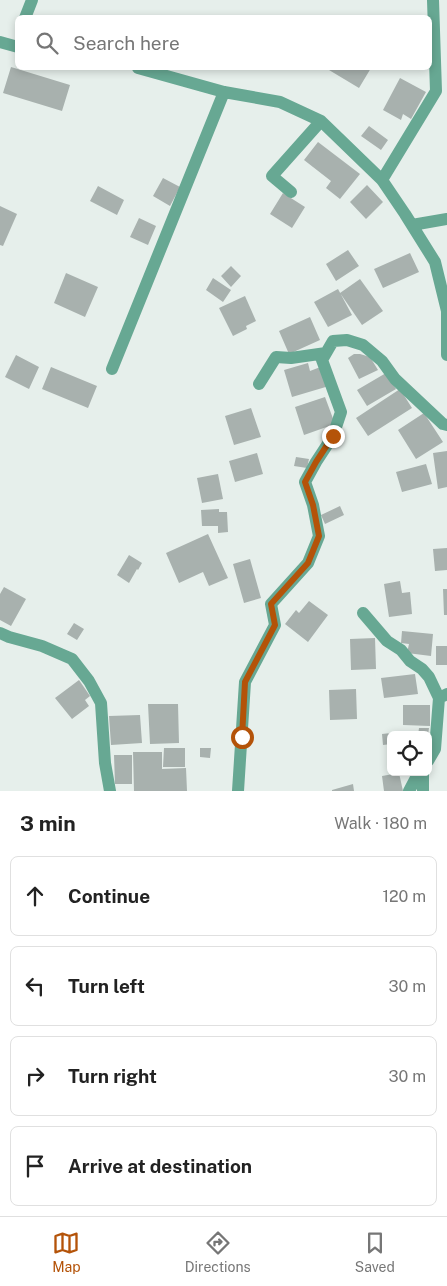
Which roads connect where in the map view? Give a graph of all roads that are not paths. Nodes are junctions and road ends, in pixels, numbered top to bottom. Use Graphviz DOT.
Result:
graph roads {
  1 [pos="32,0"];
  2 [pos="433,0"];
  3 [pos="26,15"];
  4 [pos="0,42"];
  5 [pos="15,44"];
  6 [pos="145,70"];
  7 [pos="224,92"];
  8 [pos="321,121"];
  9 [pos="382,180"];
  10 [pos="290,192"];
  11 [pos="447,219"];
  12 [pos="412,225"];
  13 [pos="326,353"];
  14 [pos="447,354"];
  15 [pos="112,369"];
  16 [pos="259,384"];
  17 [pos="447,424"];
  18 [pos="363,613"];
  19 [pos="0,633"];
  20 [pos="443,696"];
  21 [pos="432,754"];
  22 [pos="417,776"];
  23 [pos="423,776"];
  24 [pos="110,791"];
  25 [pos="238,791"];
  26 [pos="409,791"];
  27 [pos="423,791"];
  1 -- 3 [label="street"];
  2 -- 9 [label="street"];
  4 -- 5 [label="street"];
  6 -- 7 [label="street"];
  7 -- 8 [label="street"];
  7 -- 15 [label="street"];
  8 -- 9 [label="street"];
  8 -- 10 [label="street"];
  9 -- 12 [label="street"];
  11 -- 12 [label="street"];
  12 -- 14 [label="street"];
  13 -- 16 [label="street"];
  13 -- 17 [label="street"];
  13 -- 25 [label="street"];
  18 -- 20 [label="street"];
  19 -- 24 [label="street"];
  20 -- 21 [label="street"];
  22 -- 26 [label="street"];
  23 -- 27 [label="street"];
}
